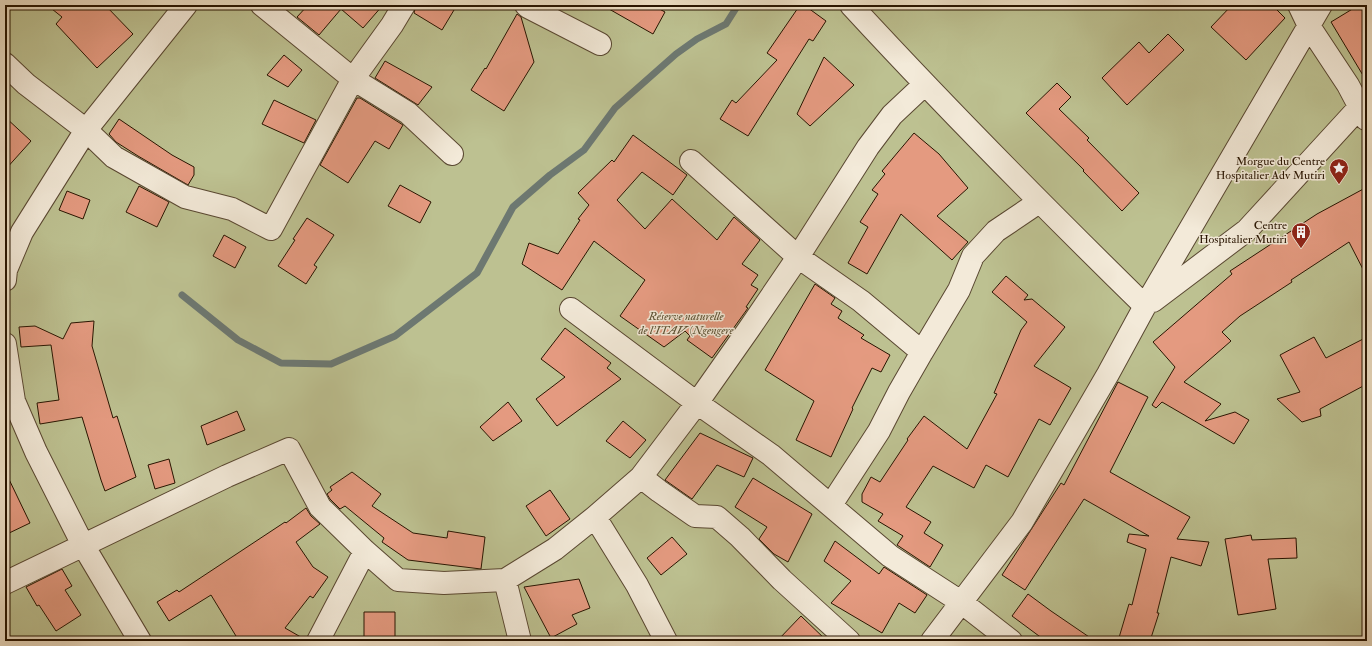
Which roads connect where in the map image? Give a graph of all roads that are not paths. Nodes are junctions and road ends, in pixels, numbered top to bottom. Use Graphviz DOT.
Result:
graph roads {
  1 [pos="186,5"];
  2 [pos="262,5"];
  3 [pos="404,5"];
  4 [pos="526,5"];
  5 [pos="851,5"];
  6 [pos="1299,5"];
  7 [pos="1321,5"];
  8 [pos="1309,26"];
  9 [pos="600,44"];
  10 [pos="5,64"];
  11 [pos="352,79"];
  12 [pos="925,84"];
  13 [pos="1365,109"];
  14 [pos="86,130"];
  15 [pos="452,154"];
  16 [pos="691,162"];
  17 [pos="1039,202"];
  18 [pos="798,257"];
  19 [pos="5,280"];
  20 [pos="1145,306"];
  21 [pos="571,309"];
  22 [pos="5,344"];
  23 [pos="922,352"];
  24 [pos="9,402"];
  25 [pos="697,402"];
  26 [pos="641,477"];
  27 [pos="831,505"];
  28 [pos="595,517"];
  29 [pos="83,545"];
  30 [pos="365,551"];
  31 [pos="505,580"];
  32 [pos="5,583"];
  33 [pos="961,602"];
  34 [pos="140,641"];
  35 [pos="318,641"];
  36 [pos="520,641"];
  37 [pos="666,641"];
  38 [pos="849,641"];
  39 [pos="932,641"];
  40 [pos="1011,641"];
  1 -- 14 [label="street"];
  2 -- 11 [label="street"];
  3 -- 11 [label="street"];
  4 -- 9 [label="street"];
  5 -- 12 [label="street"];
  6 -- 8 [label="street"];
  7 -- 8 [label="street"];
  8 -- 13 [label="street"];
  8 -- 20 [label="street"];
  10 -- 14 [label="street"];
  11 -- 14 [label="street"];
  11 -- 15 [label="street"];
  12 -- 17 [label="street"];
  12 -- 18 [label="street"];
  13 -- 20 [label="street"];
  14 -- 19 [label="street"];
  16 -- 18 [label="street"];
  17 -- 20 [label="street"];
  17 -- 23 [label="street"];
  18 -- 23 [label="street"];
  18 -- 25 [label="street"];
  20 -- 33 [label="street"];
  21 -- 25 [label="street"];
  22 -- 24 [label="street"];
  23 -- 27 [label="street"];
  24 -- 29 [label="street"];
  25 -- 26 [label="street"];
  25 -- 27 [label="street"];
  26 -- 28 [label="street"];
  26 -- 38 [label="street"];
  27 -- 33 [label="street"];
  28 -- 31 [label="street"];
  28 -- 37 [label="street"];
  29 -- 30 [label="street"];
  29 -- 32 [label="street"];
  29 -- 34 [label="street"];
  30 -- 31 [label="street"];
  30 -- 35 [label="street"];
  31 -- 36 [label="street"];
  33 -- 39 [label="street"];
  33 -- 40 [label="street"];
}
